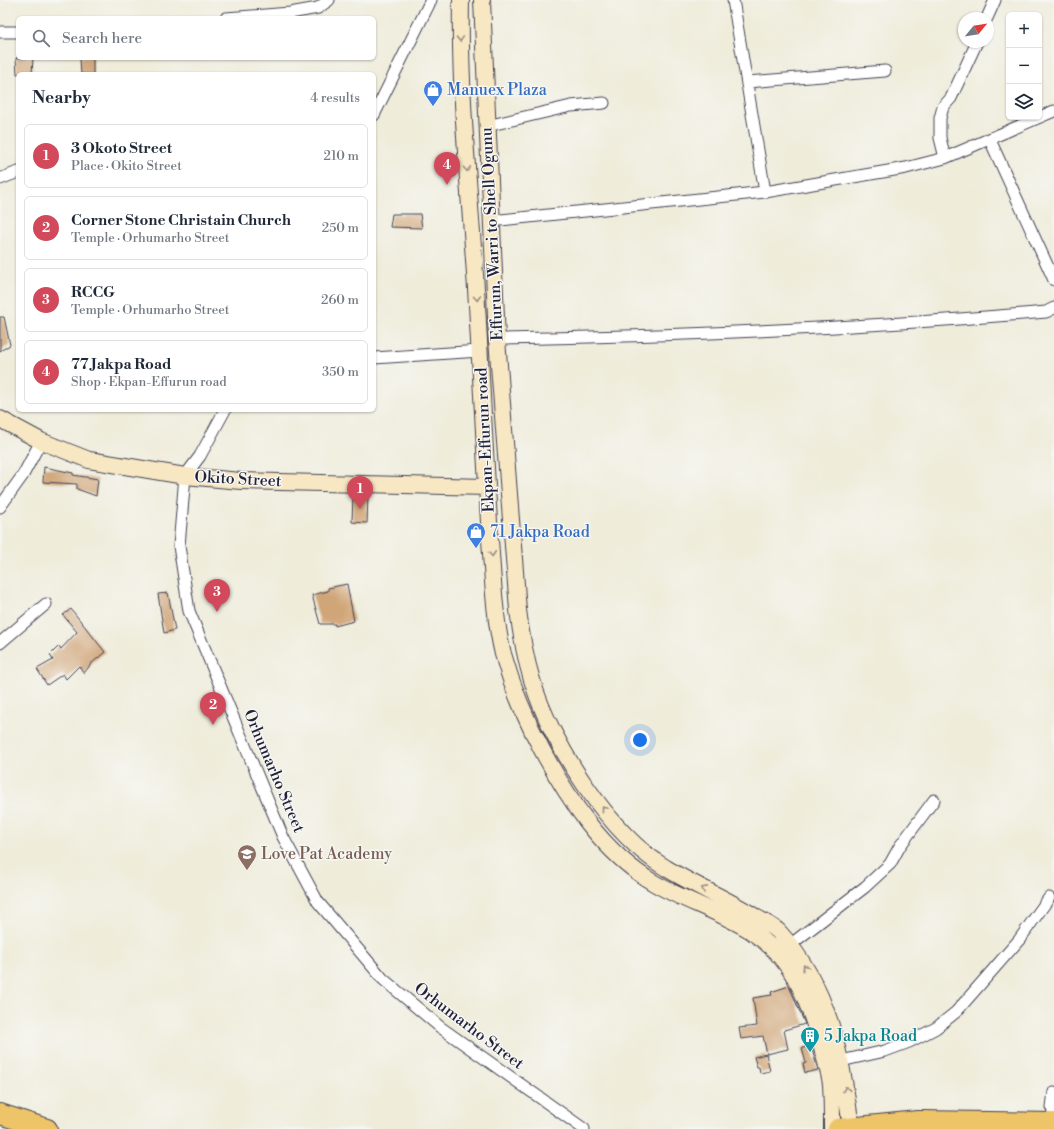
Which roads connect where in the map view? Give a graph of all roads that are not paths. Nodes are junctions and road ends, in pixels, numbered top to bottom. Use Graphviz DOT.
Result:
graph roads {
  1 [pos="329,0"];
  2 [pos="431,0"];
  3 [pos="461,0"];
  4 [pos="482,0"];
  5 [pos="733,0"];
  6 [pos="991,2"];
  7 [pos="988,12"];
  8 [pos="245,16"];
  9 [pos="0,32"];
  10 [pos="16,32"];
  11 [pos="974,48"];
  12 [pos="885,71"];
  13 [pos="747,82"];
  14 [pos="604,103"];
  15 [pos="376,111"];
  16 [pos="1054,111"];
  17 [pos="487,126"];
  18 [pos="990,140"];
  19 [pos="945,158"];
  20 [pos="16,173"];
  21 [pos="0,179"];
  22 [pos="765,192"];
  23 [pos="491,222"];
  24 [pos="1054,280"];
  25 [pos="1054,308"];
  26 [pos="497,338"];
  27 [pos="480,351"];
  28 [pos="376,358"];
  29 [pos="224,412"];
  30 [pos="0,419"];
  31 [pos="41,442"];
  32 [pos="185,476"];
  33 [pos="487,487"];
  34 [pos="0,507"];
  35 [pos="46,604"];
  36 [pos="496,610"];
  37 [pos="518,610"];
  38 [pos="0,642"];
  39 [pos="934,800"];
  40 [pos="1049,898"];
  41 [pos="790,945"];
  42 [pos="841,1061"];
  43 [pos="1054,1092"];
  44 [pos="0,1114"];
  45 [pos="1054,1118"];
  46 [pos="1054,1123"];
  47 [pos="840,1128"];
  48 [pos="47,1129"];
  49 [pos="584,1129"];
  1 -- 8 [label="street"];
  2 -- 15 [label="street"];
  3 -- 27 [label="main road, Ekpan-Effurun road, one-way"];
  4 -- 17 [label="main road, Effurun, Warri to Shell Ogunu"];
  5 -- 13 [label="street"];
  6 -- 7 [label="street"];
  9 -- 10 [label="street"];
  11 -- 19 [label="street"];
  12 -- 13 [label="street"];
  13 -- 22 [label="street"];
  14 -- 17 [label="street"];
  16 -- 18 [label="street"];
  17 -- 23 [label="main road, Effurun, Warri to Shell Ogunu"];
  18 -- 19 [label="street"];
  18 -- 24 [label="street"];
  19 -- 22 [label="street"];
  20 -- 21 [label="street"];
  22 -- 23 [label="street"];
  23 -- 26 [label="main road, Effurun, Warri to Shell Ogunu"];
  25 -- 26 [label="street"];
  26 -- 37 [label="main road, Effurun, Warri to Shell Ogunu"];
  27 -- 28 [label="street"];
  27 -- 33 [label="main road, Ekpan-Effurun road"];
  29 -- 32 [label="street"];
  30 -- 31 [label="main road, Okito Street"];
  31 -- 32 [label="main road, Okito Street"];
  31 -- 34 [label="street"];
  32 -- 33 [label="main road, Okito Street"];
  32 -- 49 [label="street, Orhumarho Street"];
  33 -- 36 [label="main road, Ekpan-Effurun road, one-way"];
  35 -- 38 [label="street"];
  36 -- 37 [label="main road"];
  36 -- 47 [label="main road, Ekpan-Effurun road"];
  41 -- 37 [label="main road, Effurun, Warri to Shell Ogunu, one-way"];
  39 -- 41 [label="street"];
  40 -- 42 [label="street"];
  42 -- 41 [label="main road, Effurun, Warri to Shell Ogunu, one-way"];
  47 -- 42 [label="main road, Effurun, Warri to Shell Ogunu, one-way"];
  43 -- 45 [label="street"];
  44 -- 48 [label="highway"];
  46 -- 47 [label="highway"];
}
